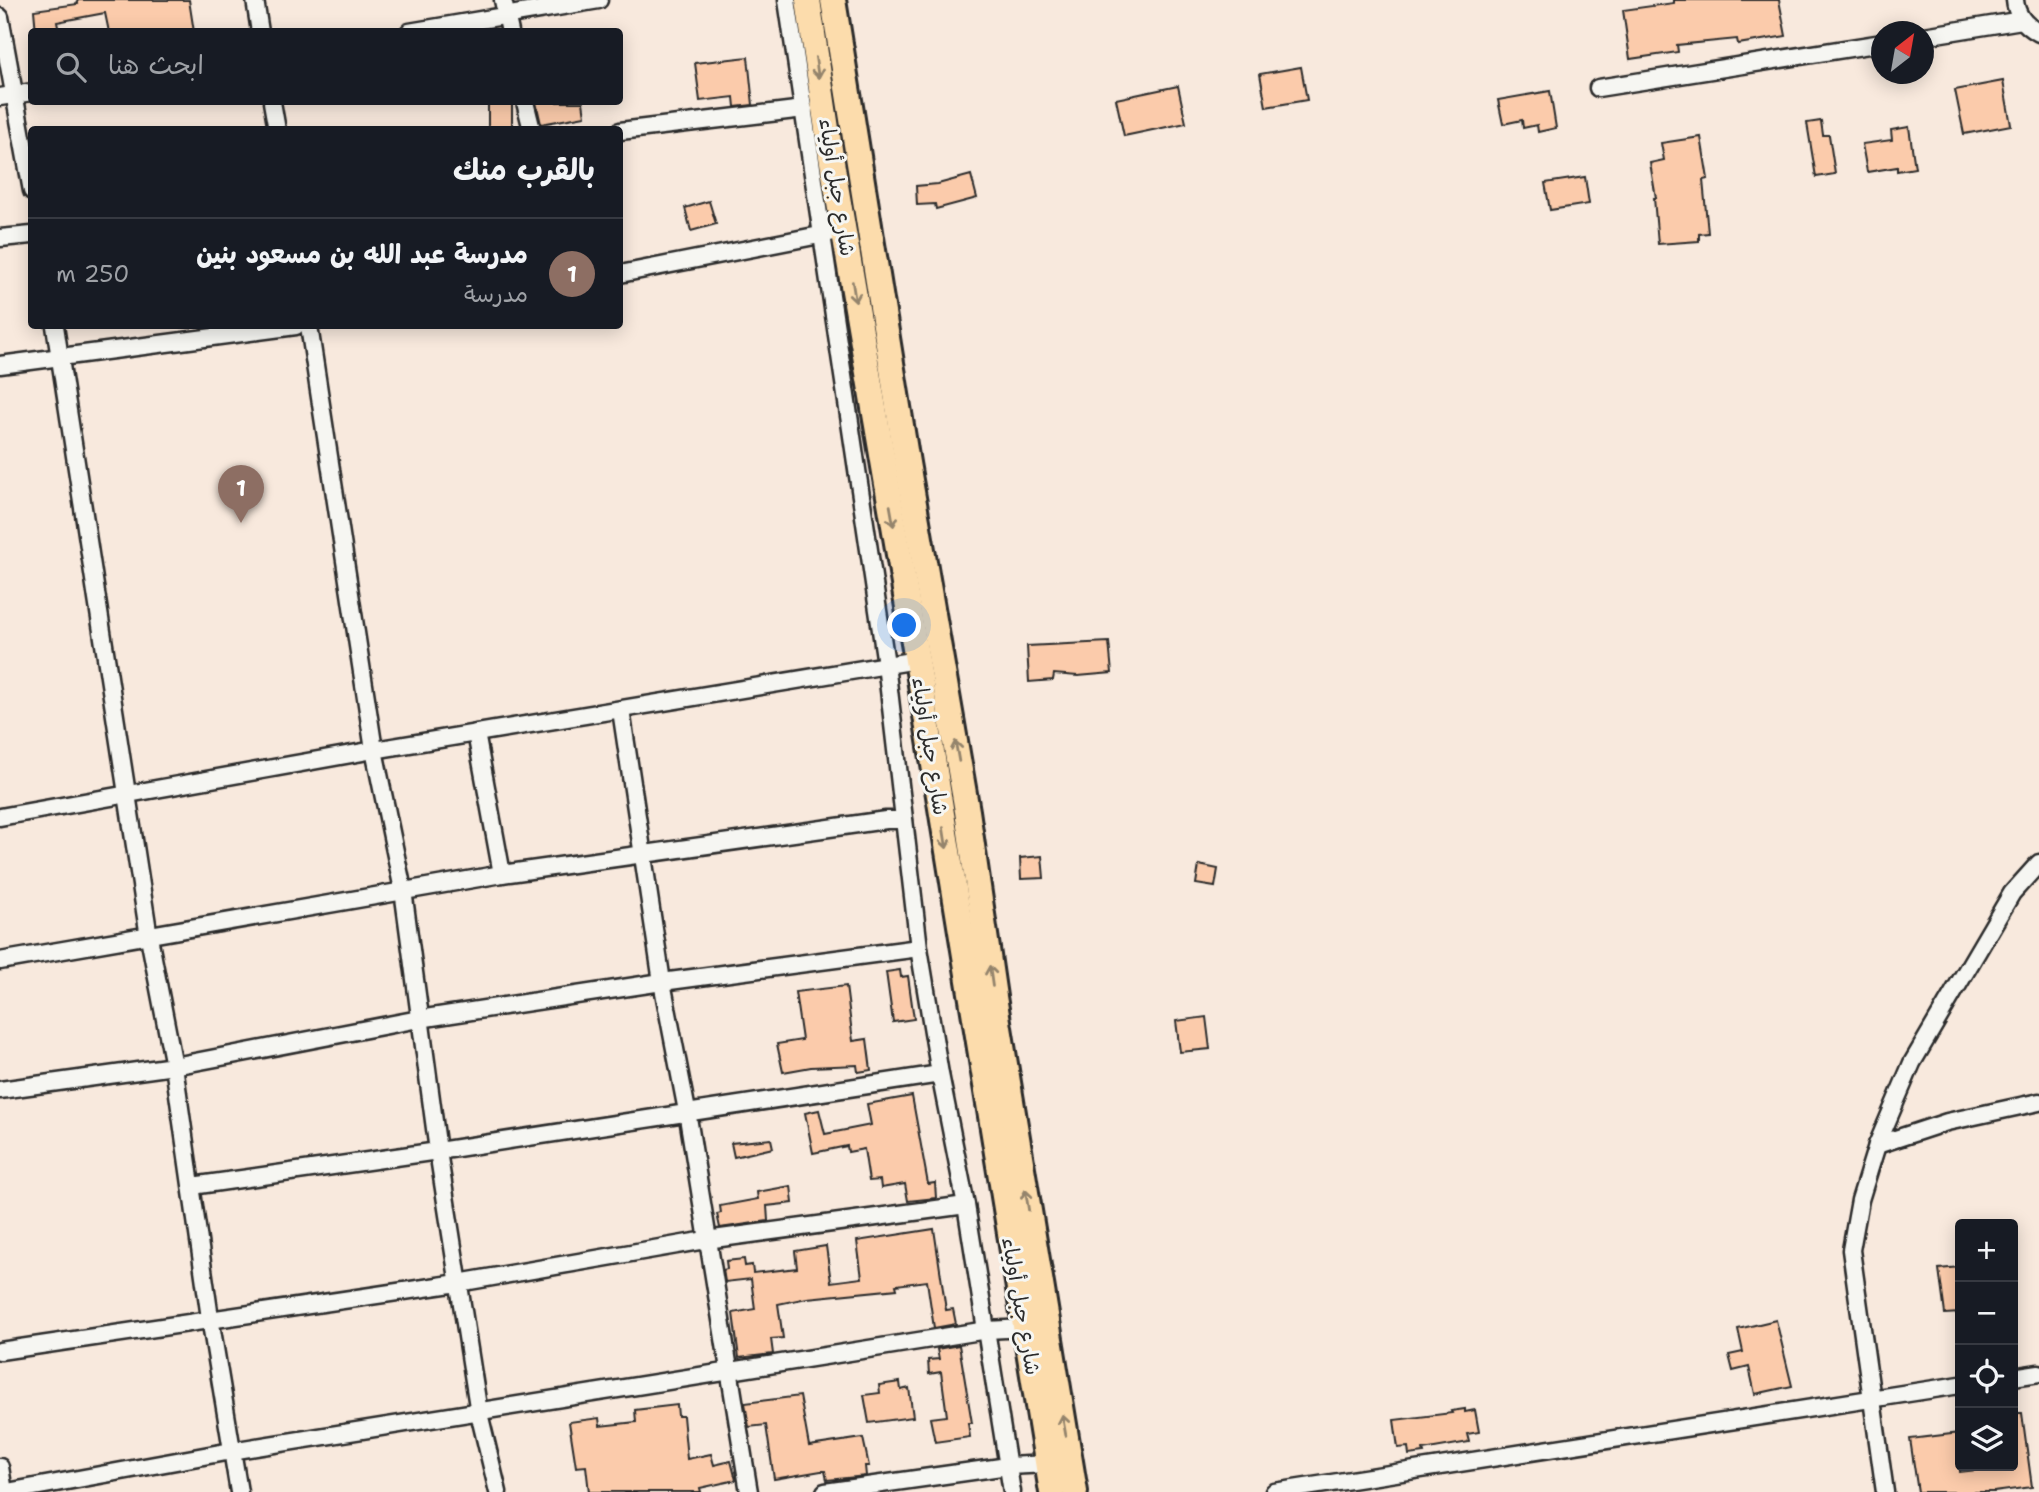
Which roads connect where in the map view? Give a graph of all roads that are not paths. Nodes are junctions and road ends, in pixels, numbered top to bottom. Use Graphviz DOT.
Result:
graph roads {
  1 [pos="255,0"];
  2 [pos="599,0"];
  3 [pos="787,0"];
  4 [pos="808,0"];
  5 [pos="832,0"];
  6 [pos="2015,0"];
  7 [pos="506,16"];
  8 [pos="0,17"];
  9 [pos="2022,20"];
  10 [pos="259,28"];
  11 [pos="433,28"];
  12 [pos="2039,33"];
  13 [pos="1934,34"];
  14 [pos="1871,45"];
  15 [pos="1598,88"];
  16 [pos="28,93"];
  17 [pos="6,96"];
  18 [pos="273,105"];
  19 [pos="526,105"];
  20 [pos="804,109"];
  21 [pos="276,126"];
  22 [pos="531,126"];
  23 [pos="623,131"];
  24 [pos="28,176"];
  25 [pos="833,232"];
  26 [pos="28,236"];
  27 [pos="0,239"];
  28 [pos="623,273"];
  29 [pos="56,329"];
  30 [pos="274,329"];
  31 [pos="309,329"];
  32 [pos="61,358"];
  33 [pos="0,365"];
  34 [pos="917,660"];
  35 [pos="886,664"];
  36 [pos="621,710"];
  37 [pos="476,733"];
  38 [pos="374,750"];
  39 [pos="128,794"];
  40 [pos="0,817"];
  41 [pos="904,820"];
  42 [pos="643,853"];
  43 [pos="2039,863"];
  44 [pos="502,874"];
  45 [pos="403,890"];
  46 [pos="149,937"];
  47 [pos="919,948"];
  48 [pos="0,961"];
  49 [pos="662,982"];
  50 [pos="419,1018"];
  51 [pos="174,1066"];
  52 [pos="940,1074"];
  53 [pos="0,1090"];
  54 [pos="2039,1102"];
  55 [pos="687,1111"];
  56 [pos="1877,1145"];
  57 [pos="438,1151"];
  58 [pos="192,1186"];
  59 [pos="966,1205"];
  60 [pos="706,1240"];
  61 [pos="458,1283"];
  62 [pos="210,1318"];
  63 [pos="1025,1328"];
  64 [pos="987,1330"];
  65 [pos="0,1351"];
  66 [pos="730,1371"];
  67 [pos="2039,1374"];
  68 [pos="2018,1376"];
  69 [pos="1955,1386"];
  70 [pos="1871,1398"];
  71 [pos="479,1413"];
  72 [pos="231,1451"];
  73 [pos="1048,1464"];
  74 [pos="0,1466"];
  75 [pos="1008,1466"];
  76 [pos="5,1492"];
  77 [pos="239,1492"];
  78 [pos="498,1492"];
  79 [pos="749,1492"];
  80 [pos="825,1492"];
  81 [pos="1012,1492"];
  82 [pos="1052,1492"];
  83 [pos="1075,1492"];
  84 [pos="1273,1492"];
  85 [pos="1885,1492"];
  1 -- 10 [label="street"];
  2 -- 7 [label="street"];
  3 -- 20 [label="street"];
  4 -- 25 [label="main road, شارع جبل أولياء, one-way"];
  83 -- 5 [label="main road, شارع جبل أولياء, one-way"];
  6 -- 9 [label="street"];
  7 -- 11 [label="street"];
  8 -- 17 [label="street"];
  9 -- 12 [label="street"];
  9 -- 13 [label="street"];
  14 -- 15 [label="street"];
  16 -- 17 [label="street"];
  17 -- 24 [label="street"];
  18 -- 21 [label="street"];
  19 -- 22 [label="street"];
  20 -- 23 [label="street"];
  20 -- 25 [label="street"];
  25 -- 28 [label="street"];
  25 -- 34 [label="main road, شارع جبل أولياء, one-way"];
  25 -- 35 [label="street"];
  26 -- 27 [label="street"];
  29 -- 32 [label="street"];
  30 -- 32 [label="street"];
  31 -- 38 [label="street"];
  32 -- 33 [label="street"];
  32 -- 39 [label="street"];
  34 -- 35 [label="street"];
  34 -- 63 [label="main road, شارع جبل أولياء, one-way"];
  35 -- 36 [label="street"];
  35 -- 41 [label="street"];
  36 -- 37 [label="street"];
  36 -- 42 [label="street"];
  37 -- 38 [label="street"];
  37 -- 44 [label="street"];
  38 -- 39 [label="street"];
  38 -- 45 [label="street"];
  39 -- 40 [label="street"];
  39 -- 46 [label="street"];
  41 -- 42 [label="street"];
  41 -- 47 [label="street"];
  42 -- 44 [label="street"];
  42 -- 49 [label="street"];
  43 -- 56 [label="street"];
  44 -- 45 [label="street"];
  45 -- 46 [label="street"];
  45 -- 50 [label="street"];
  46 -- 48 [label="street"];
  46 -- 51 [label="street"];
  47 -- 49 [label="street"];
  47 -- 52 [label="street"];
  49 -- 50 [label="street"];
  49 -- 55 [label="street"];
  50 -- 51 [label="street"];
  50 -- 57 [label="street"];
  51 -- 53 [label="street"];
  51 -- 58 [label="street"];
  52 -- 55 [label="street"];
  52 -- 59 [label="street"];
  54 -- 56 [label="street"];
  55 -- 57 [label="street"];
  55 -- 60 [label="street"];
  56 -- 70 [label="street"];
  57 -- 58 [label="street"];
  57 -- 61 [label="street"];
  58 -- 62 [label="street"];
  59 -- 60 [label="street"];
  59 -- 64 [label="street"];
  60 -- 61 [label="street"];
  60 -- 66 [label="street"];
  61 -- 62 [label="street"];
  61 -- 71 [label="street"];
  62 -- 65 [label="street"];
  62 -- 72 [label="street"];
  63 -- 64 [label="street"];
  63 -- 73 [label="main road, شارع جبل أولياء"];
  64 -- 66 [label="street"];
  64 -- 75 [label="street"];
  66 -- 71 [label="street"];
  66 -- 79 [label="street"];
  67 -- 68 [label="street"];
  69 -- 70 [label="street"];
  70 -- 84 [label="street"];
  70 -- 85 [label="street"];
  71 -- 72 [label="street"];
  71 -- 78 [label="street"];
  72 -- 76 [label="street"];
  72 -- 77 [label="street"];
  73 -- 75 [label="street"];
  73 -- 82 [label="main road, شارع جبل أولياء"];
  74 -- 76 [label="street"];
  75 -- 80 [label="street"];
  75 -- 81 [label="street"];
}
